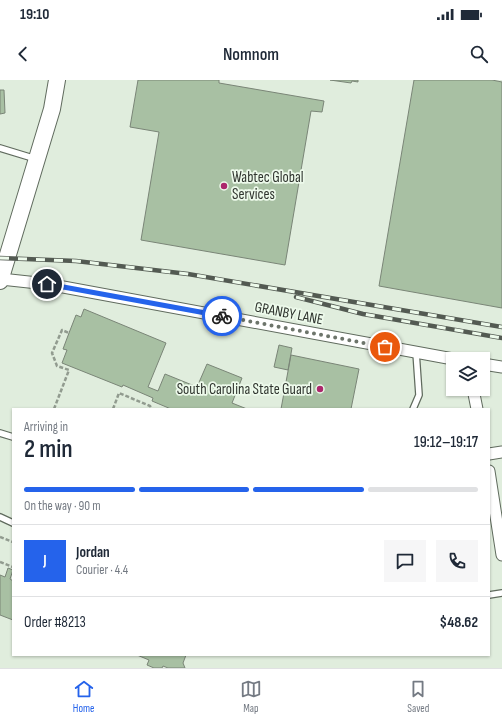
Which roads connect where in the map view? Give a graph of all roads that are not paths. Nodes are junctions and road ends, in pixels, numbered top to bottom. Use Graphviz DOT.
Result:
graph roads {
  1 [pos="57,80"];
  2 [pos="0,148"];
  3 [pos="36,159"];
  4 [pos="0,280"];
  5 [pos="416,352"];
  6 [pos="446,358"];
  7 [pos="490,365"];
  8 [pos="502,368"];
  9 [pos="474,396"];
  10 [pos="413,408"];
  11 [pos="477,408"];
  12 [pos="0,433"];
  13 [pos="12,436"];
  14 [pos="502,452"];
  15 [pos="490,454"];
  16 [pos="490,477"];
  17 [pos="0,518"];
  18 [pos="12,523"];
  19 [pos="502,555"];
  20 [pos="502,593"];
  21 [pos="490,595"];
  1 -- 3 [label="main road"];
  2 -- 3 [label="lane"];
  3 -- 4 [label="main road"];
  4 -- 5 [label="street, GRANBY LANE"];
  5 -- 6 [label="street, GRANBY LANE"];
  5 -- 10 [label="lane"];
  7 -- 8 [label="street"];
  9 -- 11 [label="street"];
  12 -- 13 [label="lane"];
  14 -- 15 [label="street"];
  16 -- 19 [label="street"];
  17 -- 18 [label="lane"];
  20 -- 21 [label="lane"];
}
